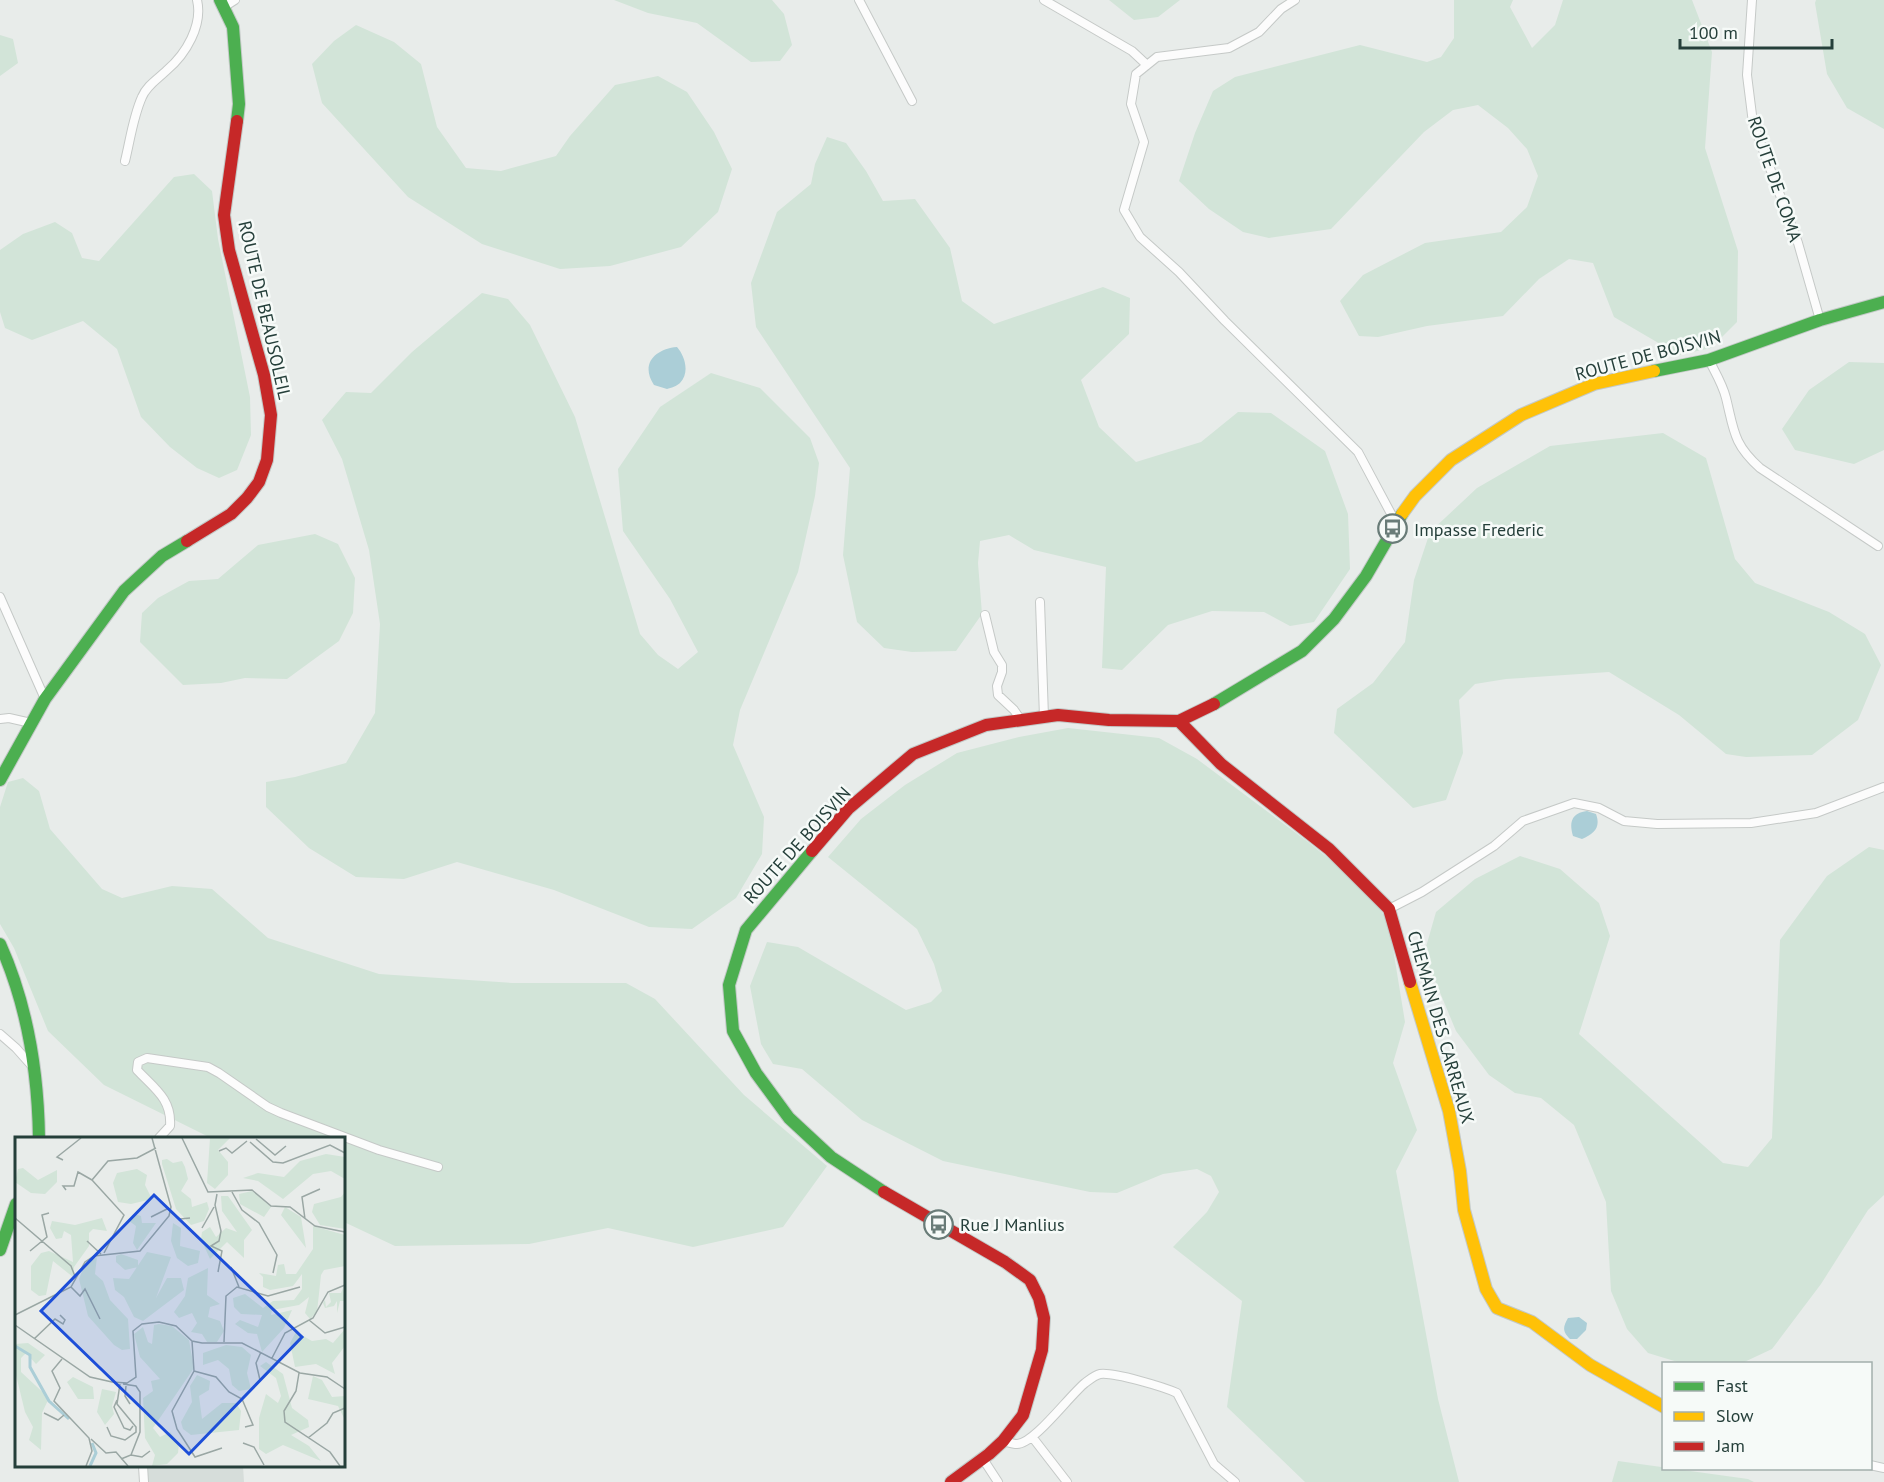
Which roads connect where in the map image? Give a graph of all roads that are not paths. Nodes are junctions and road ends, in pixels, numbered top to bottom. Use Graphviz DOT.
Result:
graph roads {
  1 [pos="197,0"];
  2 [pos="859,0"];
  3 [pos="1044,0"];
  4 [pos="1295,0"];
  5 [pos="1752,0"];
  6 [pos="226,2"];
  7 [pos="1147,65"];
  8 [pos="912,101"];
  9 [pos="125,161"];
  10 [pos="1884,302"];
  11 [pos="1820,320"];
  12 [pos="1709,360"];
  13 [pos="1396,523"];
  14 [pos="1878,546"];
  15 [pos="0,597"];
  16 [pos="1040,602"];
  17 [pos="985,615"];
  18 [pos="45,699"];
  19 [pos="1044,717"];
  20 [pos="0,719"];
  21 [pos="1020,720"];
  22 [pos="1179,721"];
  23 [pos="31,723"];
  24 [pos="0,780"];
  25 [pos="1884,787"];
  26 [pos="1389,909"];
  27 [pos="0,944"];
  28 [pos="0,1034"];
  29 [pos="33,1067"];
  30 [pos="41,1137"];
  31 [pos="160,1137"];
  32 [pos="344,1137"];
  33 [pos="345,1137"];
  34 [pos="438,1167"];
  35 [pos="15,1207"];
  36 [pos="0,1250"];
  37 [pos="1662,1406"];
  38 [pos="1033,1438"];
  39 [pos="1003,1441"];
  40 [pos="983,1459"];
  41 [pos="143,1467"];
  42 [pos="144,1482"];
  43 [pos="951,1482"];
  44 [pos="998,1482"];
  45 [pos="1067,1482"];
  46 [pos="1235,1482"];
  1 -- 9 [label="street"];
  2 -- 8 [label="street"];
  3 -- 7 [label="street"];
  4 -- 7 [label="street"];
  5 -- 11 [label="street, ROUTE DE COMA"];
  6 -- 18 [label="main road, ROUTE DE BEAUSOLEIL"];
  7 -- 13 [label="street"];
  10 -- 11 [label="main road, ROUTE DE BOISVIN"];
  11 -- 12 [label="main road, ROUTE DE BOISVIN"];
  12 -- 13 [label="main road, ROUTE DE BOISVIN"];
  12 -- 14 [label="street"];
  13 -- 22 [label="main road, ROUTE DE BOISVIN"];
  15 -- 18 [label="street"];
  16 -- 19 [label="street"];
  17 -- 21 [label="street"];
  18 -- 23 [label="main road, ROUTE DE BEAUSOLEIL"];
  19 -- 21 [label="main road, ROUTE DE BOISVIN"];
  19 -- 22 [label="main road, ROUTE DE BOISVIN"];
  20 -- 23 [label="street"];
  21 -- 39 [label="main road, ROUTE DE BOISVIN"];
  22 -- 26 [label="main road, CHEMAIN DES CARREAUX"];
  23 -- 24 [label="main road, ROUTE DE BEAUSOLEIL"];
  25 -- 26 [label="street"];
  26 -- 37 [label="main road, CHEMAIN DES CARREAUX"];
  27 -- 29 [label="main road"];
  28 -- 29 [label="street"];
  29 -- 30 [label="main road"];
  31 -- 32 [label="street"];
  33 -- 34 [label="street"];
  35 -- 36 [label="main road"];
  38 -- 39 [label="street"];
  38 -- 45 [label="street"];
  38 -- 46 [label="street"];
  39 -- 40 [label="main road, ROUTE DE BOISVIN"];
  40 -- 43 [label="main road, ROUTE DE BOISVIN"];
  40 -- 44 [label="street"];
  41 -- 42 [label="street"];
}
